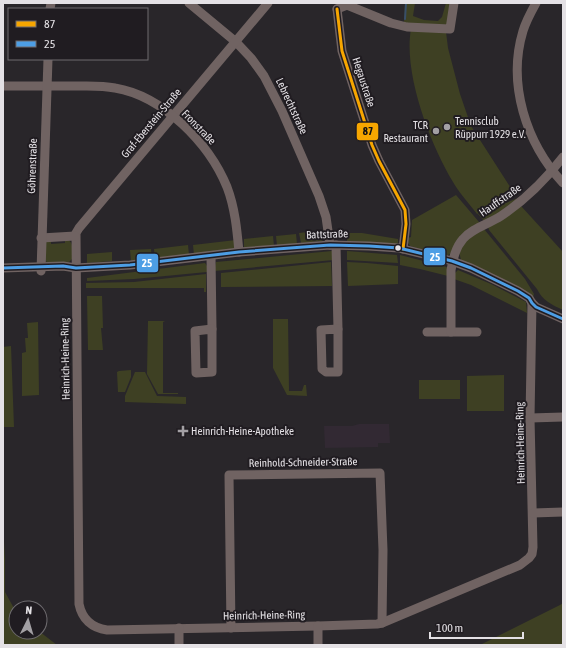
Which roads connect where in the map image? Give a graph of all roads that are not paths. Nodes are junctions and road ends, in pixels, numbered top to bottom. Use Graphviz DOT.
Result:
graph roads {
  1 [pos="190,3"];
  2 [pos="268,3"];
  3 [pos="330,3"];
  4 [pos="454,3"];
  5 [pos="536,3"];
  6 [pos="337,9"];
  7 [pos="236,42"];
  8 [pos="48,60"];
  9 [pos="3,86"];
  10 [pos="47,86"];
  11 [pos="172,117"];
  12 [pos="563,157"];
  13 [pos="552,171"];
  14 [pos="563,183"];
  15 [pos="75,236"];
  16 [pos="41,238"];
  17 [pos="333,245"];
  18 [pos="403,249"];
  19 [pos="239,252"];
  20 [pos="211,256"];
  21 [pos="452,261"];
  22 [pos="3,268"];
  23 [pos="76,268"];
  24 [pos="40,270"];
  25 [pos="3,274"];
  26 [pos="532,303"];
  27 [pos="563,319"];
  28 [pos="212,328"];
  29 [pos="338,328"];
  30 [pos="427,332"];
  31 [pos="451,332"];
  32 [pos="477,332"];
  33 [pos="563,417"];
  34 [pos="530,418"];
  35 [pos="563,512"];
  36 [pos="533,513"];
  37 [pos="382,623"];
  38 [pos="318,626"];
  39 [pos="179,628"];
  40 [pos="231,628"];
  41 [pos="179,645"];
  42 [pos="318,645"];
  1 -- 7 [label="street, Lebrechtstraße"];
  2 -- 7 [label="street, Graf-Eberstein-Straße"];
  3 -- 6 [label="street"];
  4 -- 6 [label="street"];
  5 -- 13 [label="street"];
  6 -- 18 [label="street, Hegaustraße"];
  7 -- 11 [label="street, Graf-Eberstein-Straße"];
  7 -- 17 [label="street, Lebrechtstraße"];
  8 -- 10 [label="street, Göhrenstraße"];
  9 -- 10 [label="street, Fronstraße"];
  10 -- 11 [label="street, Fronstraße"];
  10 -- 16 [label="street, Göhrenstraße"];
  11 -- 15 [label="street, Graf-Eberstein-Straße"];
  11 -- 19 [label="street, Fronstraße"];
  12 -- 13 [label="street, Hauffstraße"];
  13 -- 14 [label="street"];
  13 -- 21 [label="street, Hauffstraße"];
  15 -- 16 [label="street"];
  15 -- 23 [label="street"];
  16 -- 24 [label="street, Göhrenstraße"];
  17 -- 18 [label="street, Battstraße"];
  17 -- 19 [label="street, Battstraße"];
  17 -- 29 [label="street, Lebrechtstraße"];
  18 -- 21 [label="street, Battstraße"];
  19 -- 20 [label="street, Battstraße"];
  20 -- 23 [label="street, Battstraße"];
  20 -- 28 [label="street"];
  21 -- 26 [label="street, Battstraße"];
  21 -- 31 [label="street, Hauffstraße"];
  22 -- 24 [label="street, Battstraße"];
  23 -- 24 [label="street, Battstraße"];
  23 -- 39 [label="street, Heinrich-Heine-Ring"];
  24 -- 25 [label="street, Battstraße"];
  26 -- 27 [label="street, Battstraße"];
  26 -- 34 [label="street, Heinrich-Heine-Ring"];
  28 -- 28 [label="street"];
  29 -- 29 [label="street, Lebrechtstraße"];
  30 -- 31 [label="street"];
  31 -- 32 [label="street"];
  33 -- 34 [label="street"];
  34 -- 36 [label="street, Heinrich-Heine-Ring"];
  35 -- 36 [label="street"];
  36 -- 37 [label="street, Heinrich-Heine-Ring"];
  37 -- 38 [label="street, Heinrich-Heine-Ring"];
  37 -- 40 [label="street, Reinhold-Schneider-Straße"];
  38 -- 40 [label="street, Heinrich-Heine-Ring"];
  38 -- 42 [label="street"];
  39 -- 40 [label="street, Heinrich-Heine-Ring"];
  39 -- 41 [label="street"];
}
